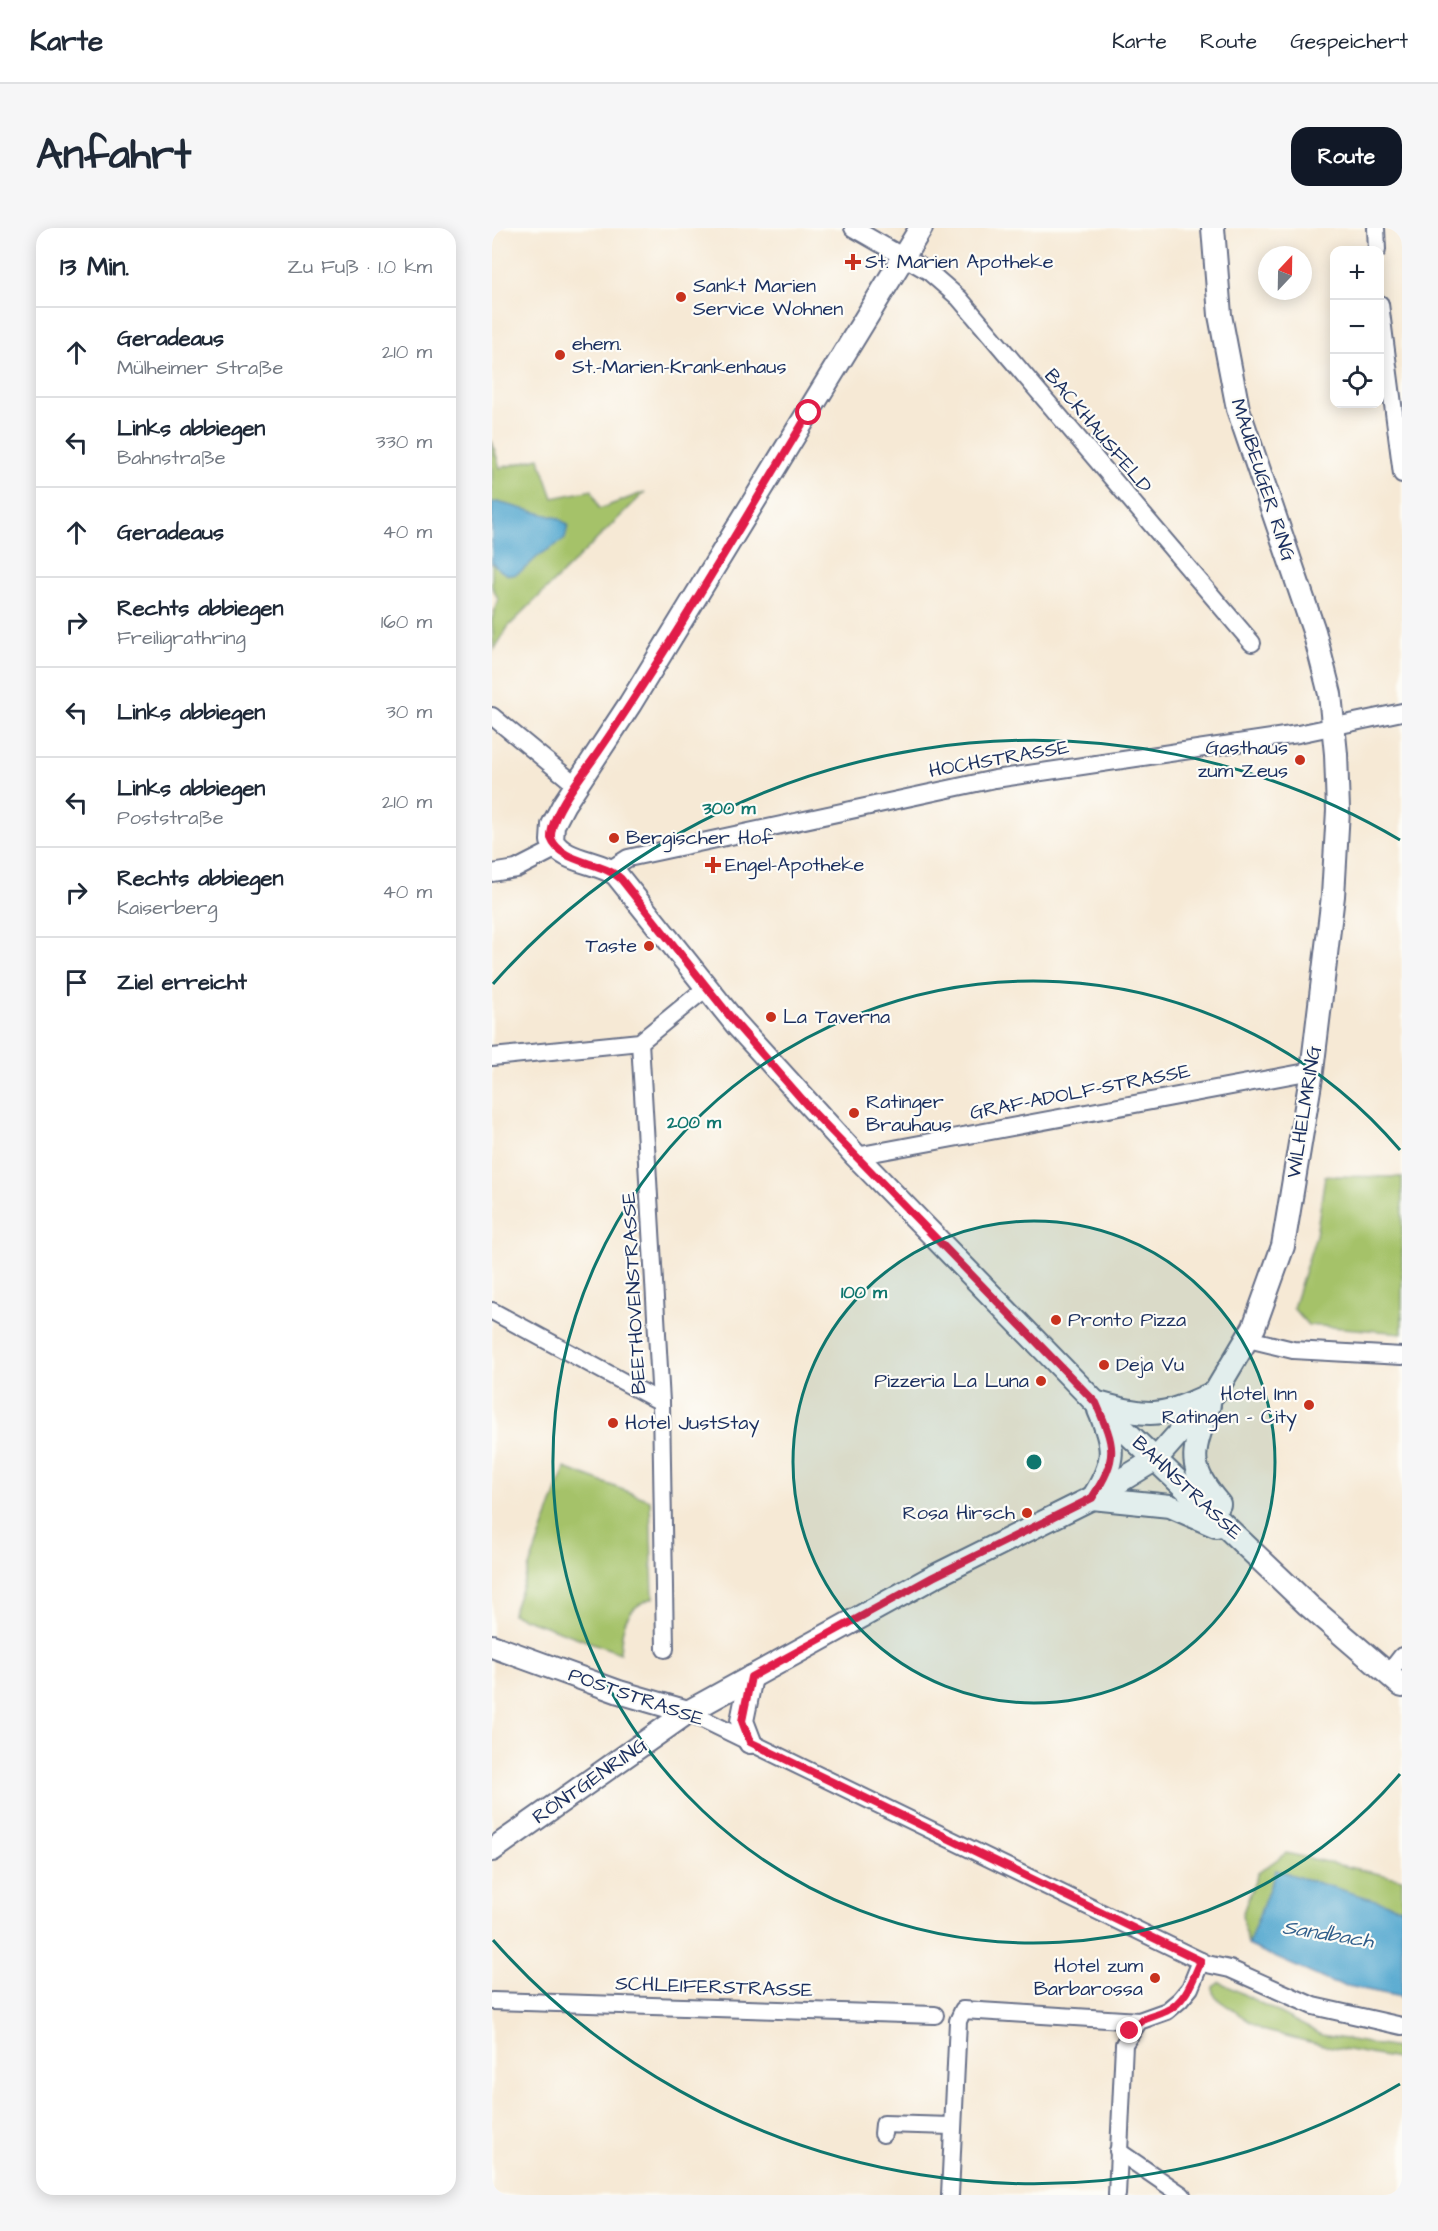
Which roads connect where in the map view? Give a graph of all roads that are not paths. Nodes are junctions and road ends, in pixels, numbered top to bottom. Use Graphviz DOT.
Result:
graph roads {
  1 [pos="853,228"];
  2 [pos="921,228"];
  3 [pos="1213,228"];
  4 [pos="1376,228"];
  5 [pos="1377,246"];
  6 [pos="903,256"];
  7 [pos="1384,335"];
  8 [pos="1402,474"];
  9 [pos="1252,643"];
  10 [pos="1402,712"];
  11 [pos="492,716"];
  12 [pos="1334,727"];
  13 [pos="570,794"];
  14 [pos="557,848"];
  15 [pos="609,870"];
  16 [pos="492,873"];
  17 [pos="706,988"];
  18 [pos="640,1042"];
  19 [pos="492,1057"];
  20 [pos="1312,1071"];
  21 [pos="856,1156"];
  22 [pos="492,1311"];
  23 [pos="1248,1339"];
  24 [pos="1402,1356"];
  25 [pos="1214,1393"];
  26 [pos="661,1402"];
  27 [pos="1096,1403"];
  28 [pos="1156,1459"];
  29 [pos="1092,1498"];
  30 [pos="1239,1537"];
  31 [pos="492,1646"];
  32 [pos="665,1649"];
  33 [pos="1402,1656"];
  34 [pos="751,1677"];
  35 [pos="1395,1680"];
  36 [pos="688,1712"];
  37 [pos="750,1742"];
  38 [pos="492,1850"];
  39 [pos="1204,1962"];
  40 [pos="492,2001"];
  41 [pos="935,2015"];
  42 [pos="1139,2020"];
  43 [pos="1402,2025"];
  44 [pos="952,2126"];
  45 [pos="883,2134"];
  46 [pos="1118,2151"];
  47 [pos="950,2195"];
  48 [pos="1117,2195"];
  49 [pos="1182,2195"];
  1 -- 6 [label="street, BACKHAUSFELD"];
  2 -- 6 [label="main road"];
  3 -- 12 [label="main road, MAUBEUGER RING"];
  4 -- 5 [label="street"];
  6 -- 9 [label="street, BACKHAUSFELD"];
  6 -- 13 [label="main road"];
  7 -- 8 [label="street"];
  10 -- 12 [label="street, HOCHSTRASSE"];
  11 -- 13 [label="street"];
  12 -- 15 [label="street, HOCHSTRASSE"];
  12 -- 20 [label="main road, WILHELMRING"];
  13 -- 14 [label="main road"];
  14 -- 15 [label="main road, BAHNSTRASSE"];
  14 -- 16 [label="street"];
  15 -- 17 [label="main road, BAHNSTRASSE"];
  17 -- 18 [label="street"];
  17 -- 21 [label="main road, BAHNSTRASSE"];
  18 -- 19 [label="street"];
  18 -- 26 [label="street, BEETHOVENSTRASSE"];
  20 -- 21 [label="street, GRAF-ADOLF-STRASSE"];
  20 -- 23 [label="main road, WILHELMRING"];
  21 -- 27 [label="main road, BAHNSTRASSE"];
  22 -- 26 [label="street"];
  23 -- 24 [label="street"];
  23 -- 25 [label="main road, WILHELMRING"];
  25 -- 27 [label="main road"];
  25 -- 28 [label="main road, WILHELMRING"];
  25 -- 30 [label="main road"];
  26 -- 32 [label="street, BEETHOVENSTRASSE"];
  27 -- 28 [label="main road, BAHNSTRASSE"];
  27 -- 29 [label="main road"];
  28 -- 29 [label="main road, WILHELMRING"];
  28 -- 30 [label="main road, BAHNSTRASSE"];
  29 -- 30 [label="main road"];
  29 -- 34 [label="main road, RÖNTGENRING"];
  30 -- 35 [label="main road, BAHNSTRASSE"];
  31 -- 36 [label="main road, POSTSTRASSE"];
  33 -- 35 [label="street"];
  34 -- 36 [label="main road, RÖNTGENRING"];
  34 -- 37 [label="main road"];
  36 -- 37 [label="street, POSTSTRASSE"];
  36 -- 38 [label="main road, RÖNTGENRING"];
  37 -- 39 [label="street, POSTSTRASSE"];
  39 -- 42 [label="street"];
  39 -- 43 [label="street, POSTSTRASSE"];
  40 -- 41 [label="street, SCHLEIFERSTRASSE"];
  42 -- 44 [label="street"];
  42 -- 46 [label="street"];
  44 -- 45 [label="street"];
  44 -- 47 [label="street"];
  46 -- 48 [label="street"];
  46 -- 49 [label="street"];
}
